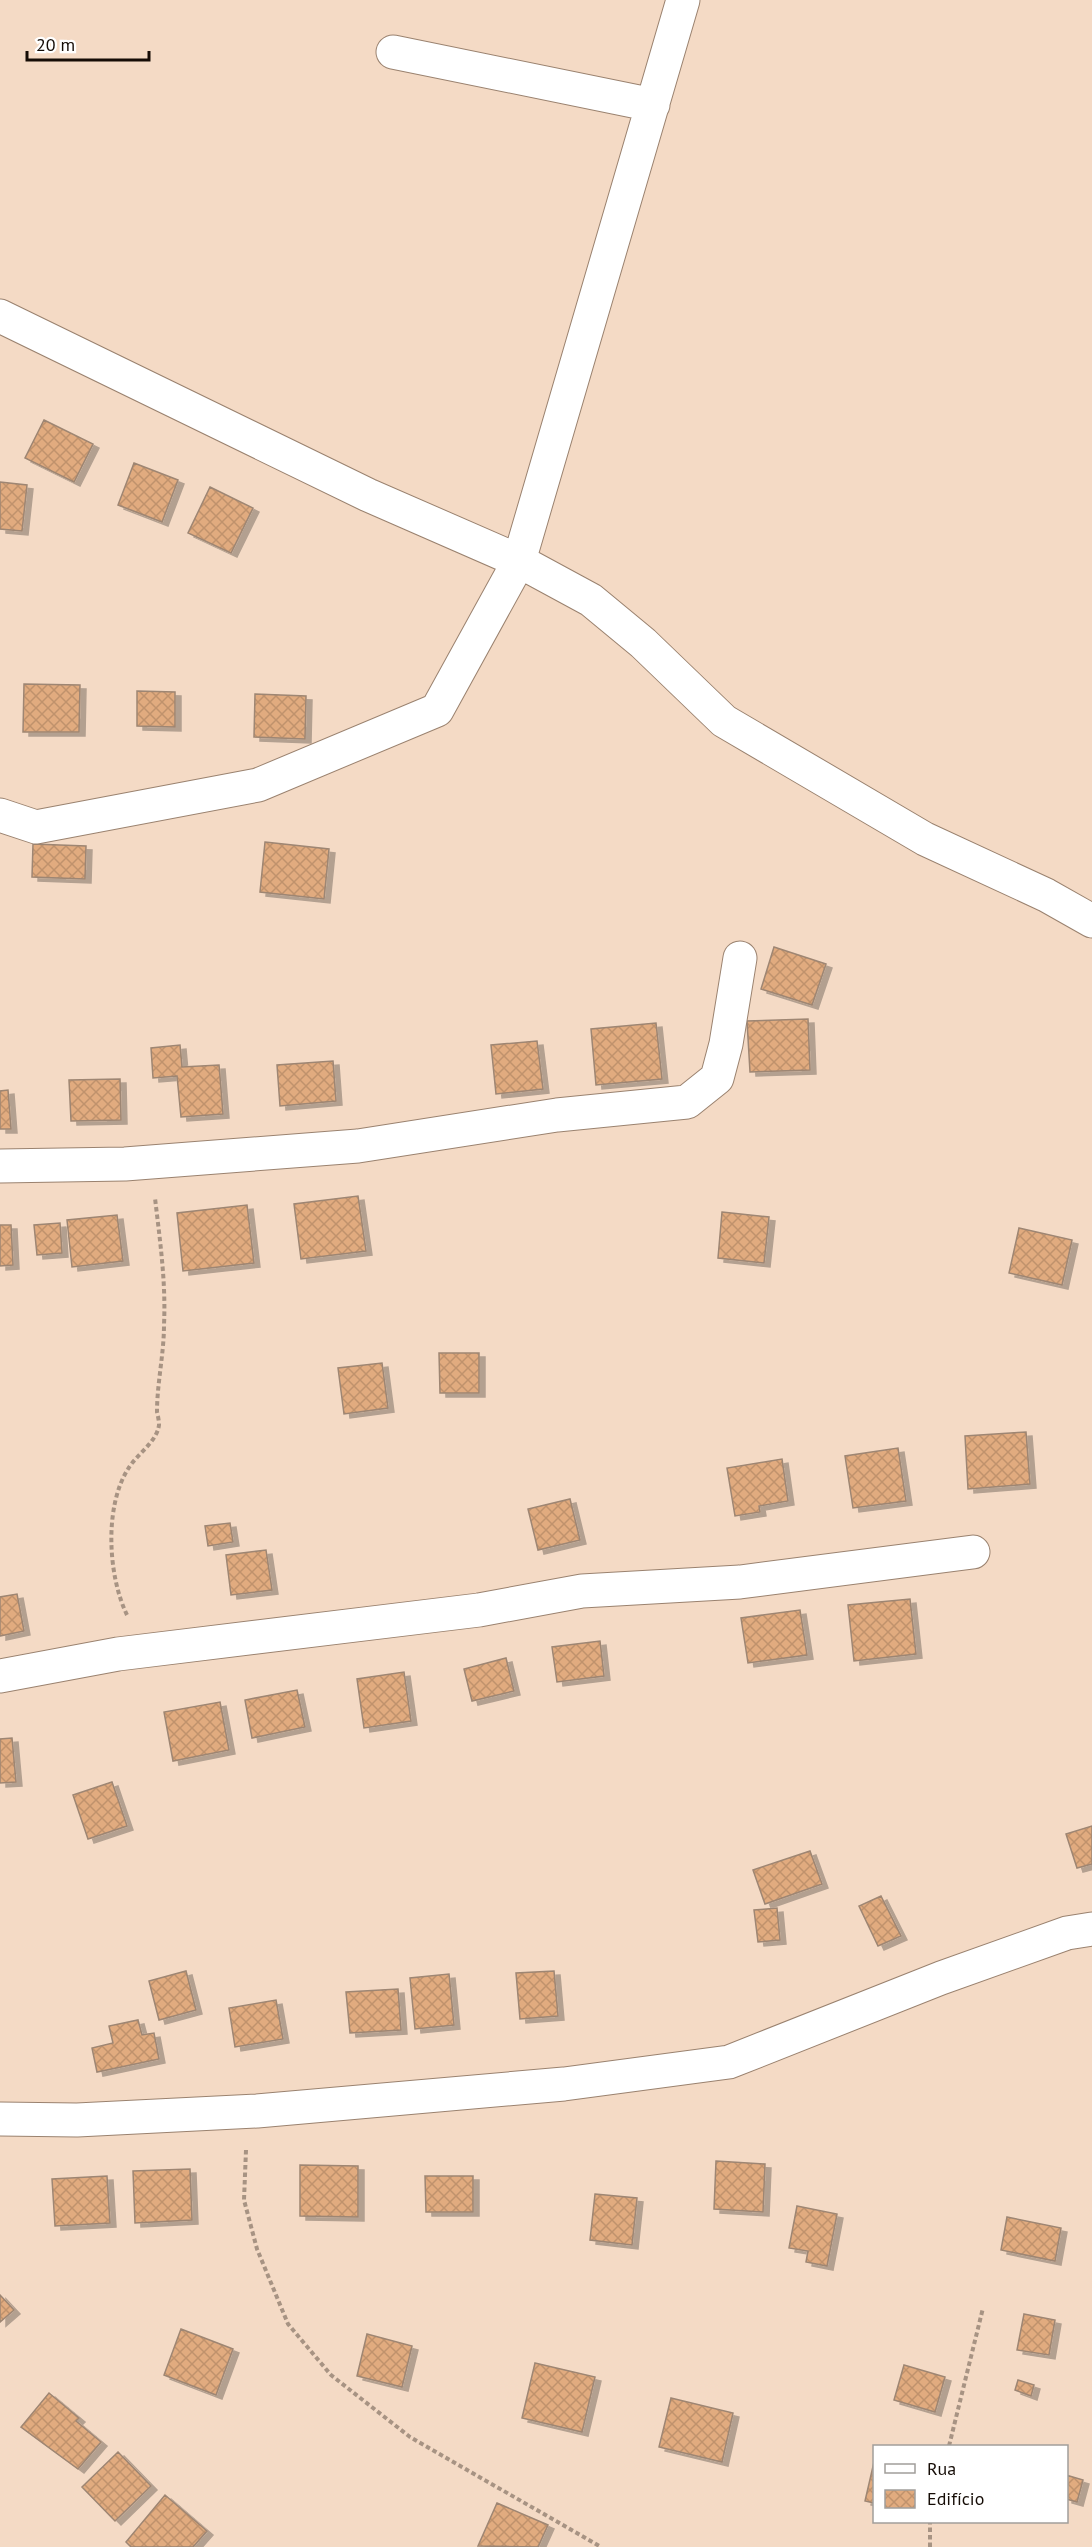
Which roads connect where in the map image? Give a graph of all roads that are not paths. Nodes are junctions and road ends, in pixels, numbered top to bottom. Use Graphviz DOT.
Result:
graph roads {
  1 [pos="683,0"];
  2 [pos="393,52"];
  3 [pos="653,105"];
  4 [pos="0,316"];
  5 [pos="519,561"];
  6 [pos="0,815"];
  7 [pos="1092,921"];
  8 [pos="740,958"];
  9 [pos="0,1166"];
  10 [pos="973,1552"];
  11 [pos="0,1676"];
  12 [pos="1092,1929"];
  13 [pos="0,2119"];
  1 -- 3 [label="street"];
  2 -- 3 [label="street"];
  3 -- 5 [label="street"];
  4 -- 5 [label="street"];
  5 -- 6 [label="street"];
  5 -- 7 [label="street"];
  8 -- 9 [label="street"];
  10 -- 11 [label="street"];
  12 -- 13 [label="street"];
}
